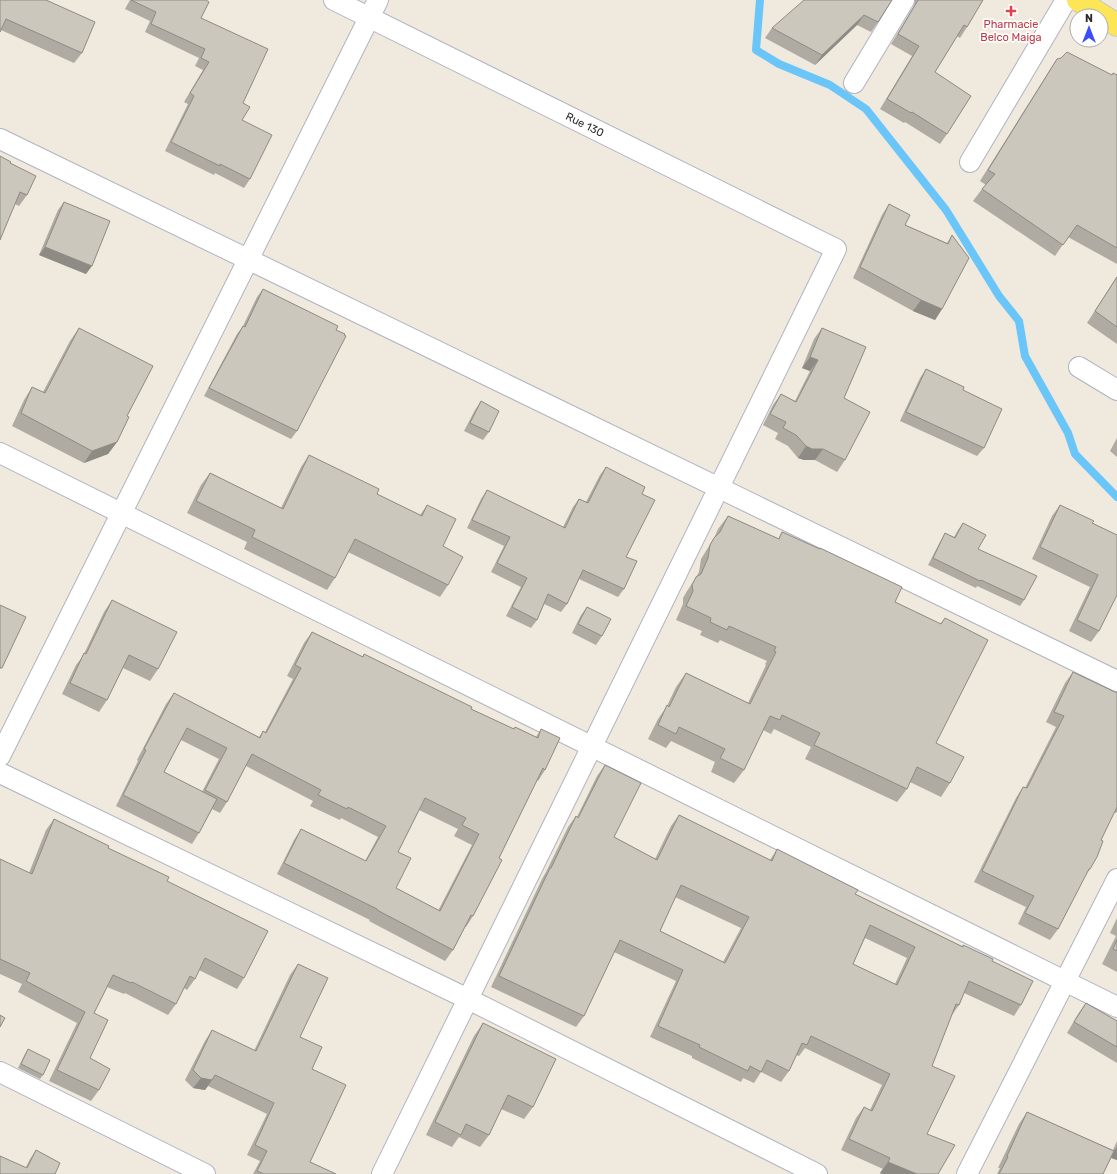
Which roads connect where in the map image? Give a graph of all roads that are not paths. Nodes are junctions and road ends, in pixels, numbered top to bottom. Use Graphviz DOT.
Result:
graph roads {
  1 [pos="334,0"];
  2 [pos="904,0"];
  3 [pos="1066,0"];
  4 [pos="1078,0"];
  5 [pos="374,9"];
  6 [pos="1117,25"];
  7 [pos="854,83"];
  8 [pos="0,139"];
  9 [pos="970,162"];
  10 [pos="248,260"];
  11 [pos="1079,367"];
  12 [pos="1117,390"];
  13 [pos="0,453"];
  14 [pos="719,488"];
  15 [pos="121,513"];
  16 [pos="1117,681"];
  17 [pos="592,747"];
  18 [pos="0,756"];
  19 [pos="0,773"];
  20 [pos="1117,879"];
  21 [pos="1065,981"];
  22 [pos="468,999"];
  23 [pos="1117,1007"];
  24 [pos="0,1072"];
  25 [pos="205,1174"];
  26 [pos="382,1174"];
  27 [pos="817,1174"];
  28 [pos="967,1174"];
  1 -- 5 [label="street, Rue 130"];
  2 -- 7 [label="street"];
  3 -- 9 [label="street"];
  4 -- 6 [label="main road"];
  5 -- 10 [label="street"];
  5 -- 14 [label="street, Rue 130"];
  8 -- 10 [label="street"];
  10 -- 14 [label="street"];
  10 -- 15 [label="street"];
  11 -- 12 [label="street"];
  13 -- 15 [label="street"];
  14 -- 16 [label="street"];
  14 -- 17 [label="street"];
  15 -- 17 [label="street"];
  15 -- 18 [label="street"];
  17 -- 21 [label="street"];
  17 -- 22 [label="street"];
  19 -- 22 [label="street"];
  20 -- 21 [label="street"];
  21 -- 23 [label="street"];
  21 -- 28 [label="street"];
  22 -- 26 [label="street"];
  22 -- 27 [label="street"];
  24 -- 25 [label="street"];
}
